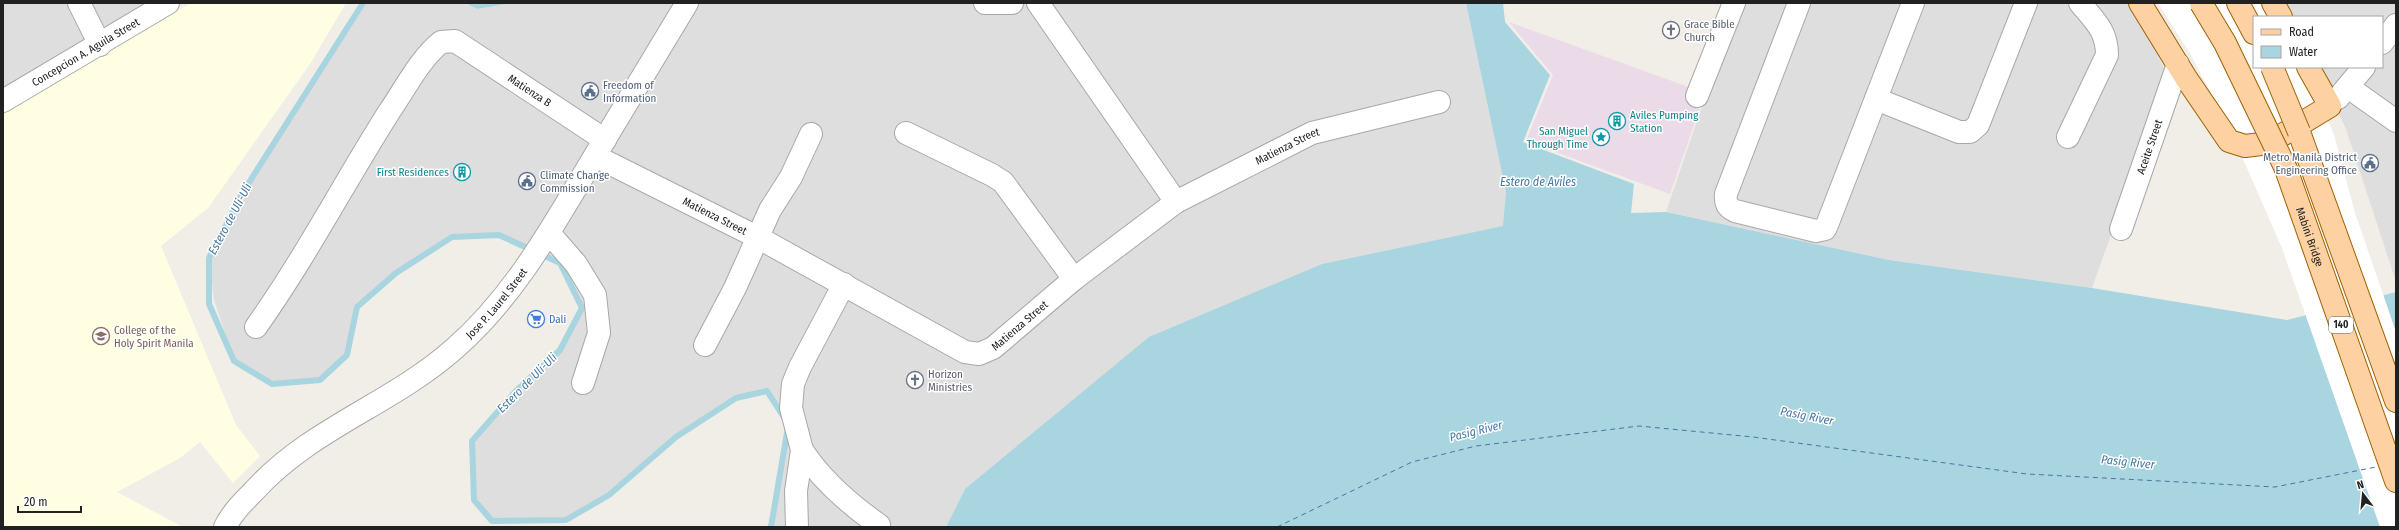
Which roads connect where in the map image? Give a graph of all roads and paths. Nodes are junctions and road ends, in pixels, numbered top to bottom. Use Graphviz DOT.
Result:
graph roads {
  1 [pos="79,3"];
  2 [pos="168,3"];
  3 [pos="687,3"];
  4 [pos="985,3"];
  5 [pos="1012,3"];
  6 [pos="1038,3"];
  7 [pos="1734,3"];
  8 [pos="1799,3"];
  9 [pos="1913,3"];
  10 [pos="2026,3"];
  11 [pos="2080,3"];
  12 [pos="2140,3"];
  13 [pos="2201,3"];
  14 [pos="2238,3"];
  15 [pos="2273,3"];
  16 [pos="2280,16"];
  17 [pos="2396,25"];
  18 [pos="2253,31"];
  19 [pos="2383,42"];
  20 [pos="100,45"];
  21 [pos="2178,64"];
  22 [pos="2272,68"];
  23 [pos="2309,68"];
  24 [pos="2363,68"];
  25 [pos="2348,87"];
  26 [pos="1697,96"];
  27 [pos="1876,99"];
  28 [pos="3,101"];
  29 [pos="1439,102"];
  30 [pos="2330,106"];
  31 [pos="2396,121"];
  32 [pos="906,133"];
  33 [pos="811,134"];
  34 [pos="2068,137"];
  35 [pos="600,148"];
  36 [pos="1176,202"];
  37 [pos="2121,229"];
  38 [pos="757,237"];
  39 [pos="546,239"];
  40 [pos="1074,279"];
  41 [pos="844,284"];
  42 [pos="256,327"];
  43 [pos="705,345"];
  44 [pos="582,383"];
  45 [pos="2396,401"];
  46 [pos="802,450"];
  47 [pos="2396,481"];
  48 [pos="879,525"];
  49 [pos="225,527"];
  50 [pos="797,527"];
  1 -- 20 [label="street"];
  2 -- 20 [label="street, Concepcion A. Aguila Street"];
  3 -- 35 [label="street, Jose P. Laurel Street"];
  4 -- 5 [label="street"];
  6 -- 36 [label="street"];
  7 -- 26 [label="street"];
  8 -- 27 [label="street"];
  9 -- 27 [label="street"];
  10 -- 27 [label="street"];
  11 -- 34 [label="street"];
  12 -- 21 [label="main road"];
  13 -- 47 [label="main road, Mabini Bridge / 140, bridge"];
  14 -- 18 [label="main road"];
  15 -- 16 [label="main road"];
  17 -- 19 [label="street"];
  20 -- 28 [label="street, Concepcion A. Aguila Street"];
  21 -- 30 [label="main road"];
  21 -- 37 [label="street, Aceite Street"];
  22 -- 45 [label="main road, 140, bridge"];
  23 -- 30 [label="main road"];
  24 -- 25 [label="street"];
  25 -- 30 [label="street"];
  25 -- 31 [label="street"];
  29 -- 36 [label="street, Matienza Street"];
  32 -- 40 [label="street"];
  33 -- 38 [label="street"];
  35 -- 38 [label="street, Matienza Street"];
  35 -- 39 [label="street, Jose P. Laurel Street"];
  35 -- 42 [label="street, Matienza B"];
  36 -- 40 [label="street, Matienza Street"];
  38 -- 41 [label="street, Matienza Street"];
  38 -- 43 [label="street"];
  39 -- 44 [label="street"];
  39 -- 49 [label="street, Jose P. Laurel Street"];
  40 -- 41 [label="street, Matienza Street"];
  41 -- 46 [label="street"];
  46 -- 48 [label="street"];
  46 -- 50 [label="street"];
}
